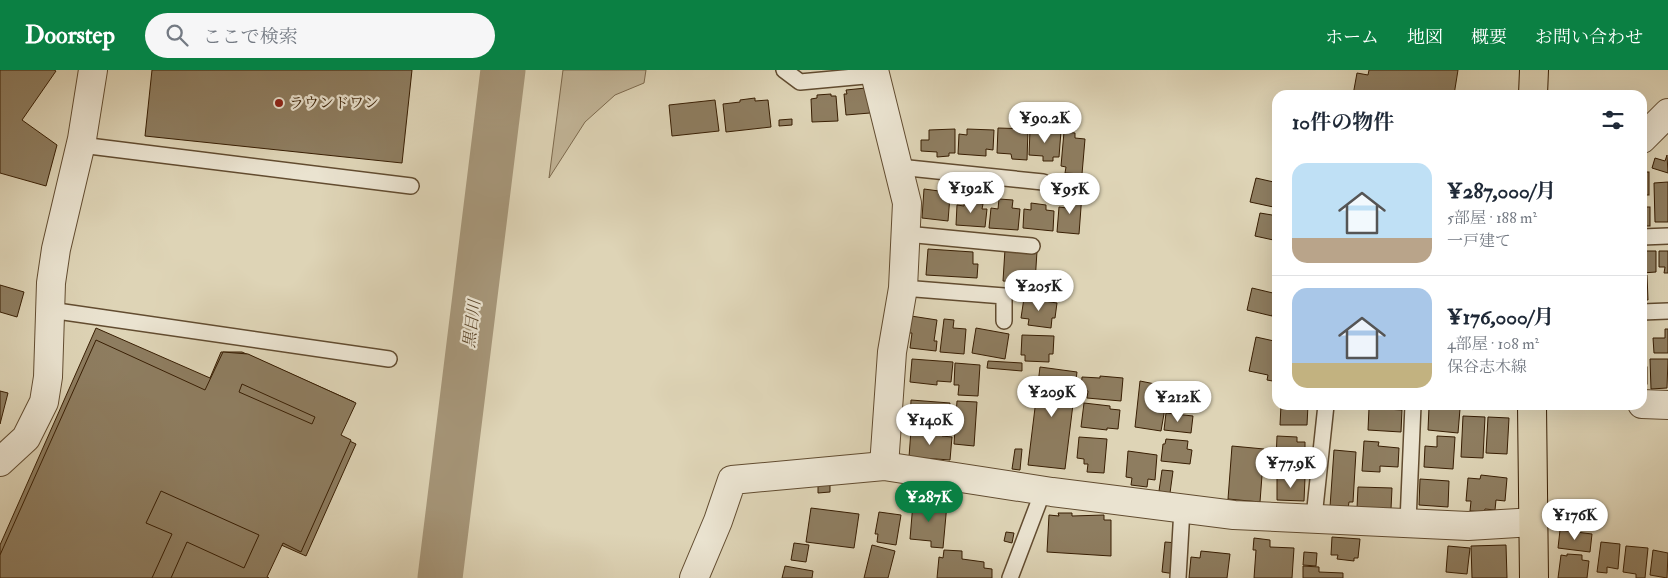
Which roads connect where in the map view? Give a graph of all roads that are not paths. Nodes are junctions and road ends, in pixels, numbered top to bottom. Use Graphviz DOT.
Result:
graph roads {
  1 [pos="94,70"];
  2 [pos="784,70"];
  3 [pos="1534,70"];
  4 [pos="875,72"];
  5 [pos="1533,90"];
  6 [pos="1666,118"];
  7 [pos="1647,135"];
  8 [pos="81,145"];
  9 [pos="899,167"];
  10 [pos="1043,182"];
  11 [pos="411,186"];
  12 [pos="906,234"];
  13 [pos="1668,236"];
  14 [pos="1647,237"];
  15 [pos="1032,246"];
  16 [pos="903,288"];
  17 [pos="50,310"];
  18 [pos="1647,312"];
  19 [pos="1668,312"];
  20 [pos="1004,320"];
  21 [pos="389,359"];
  22 [pos="1647,404"];
  23 [pos="1668,405"];
  24 [pos="1325,410"];
  25 [pos="1413,410"];
  26 [pos="1532,410"];
  27 [pos="0,462"];
  28 [pos="884,466"];
  29 [pos="1043,491"];
  30 [pos="1182,508"];
  31 [pos="1314,517"];
  32 [pos="1408,522"];
  33 [pos="1534,522"];
  34 [pos="694,578"];
  35 [pos="1010,578"];
  36 [pos="1178,578"];
  37 [pos="1534,578"];
  1 -- 8 [label="street"];
  2 -- 4 [label="lane"];
  3 -- 5 [label="main road"];
  4 -- 9 [label="street"];
  6 -- 7 [label="street"];
  8 -- 11 [label="lane"];
  8 -- 17 [label="street"];
  9 -- 10 [label="lane"];
  9 -- 12 [label="street"];
  12 -- 15 [label="lane"];
  12 -- 16 [label="street"];
  13 -- 14 [label="lane"];
  16 -- 20 [label="lane"];
  16 -- 28 [label="street"];
  17 -- 21 [label="lane"];
  17 -- 27 [label="street"];
  18 -- 19 [label="lane"];
  22 -- 23 [label="street"];
  24 -- 31 [label="lane"];
  25 -- 32 [label="lane"];
  26 -- 33 [label="main road"];
  28 -- 29 [label="street"];
  28 -- 34 [label="street"];
  29 -- 30 [label="street"];
  29 -- 35 [label="lane"];
  30 -- 31 [label="street"];
  30 -- 36 [label="lane"];
  31 -- 32 [label="street"];
  32 -- 33 [label="street"];
  33 -- 37 [label="main road"];
}
